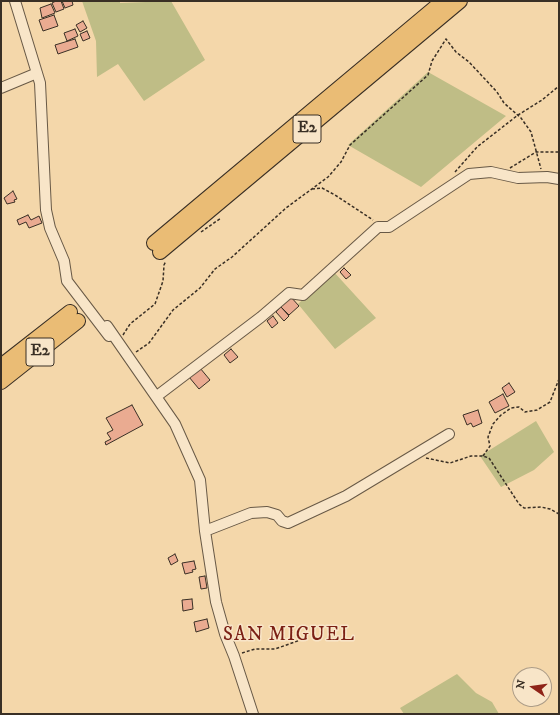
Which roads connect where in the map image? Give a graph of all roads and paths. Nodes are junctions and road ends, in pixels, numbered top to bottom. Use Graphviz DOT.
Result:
graph roads {
  1 [pos="16,1"];
  2 [pos="443,1"];
  3 [pos="460,1"];
  4 [pos="37,73"];
  5 [pos="559,86"];
  6 [pos="1,88"];
  7 [pos="518,115"];
  8 [pos="536,152"];
  9 [pos="559,152"];
  10 [pos="491,172"];
  11 [pos="452,175"];
  12 [pos="547,177"];
  13 [pos="559,179"];
  14 [pos="309,190"];
  15 [pos="221,218"];
  16 [pos="382,227"];
  17 [pos="195,236"];
  18 [pos="160,251"];
  19 [pos="107,326"];
  20 [pos="119,342"];
  21 [pos="131,359"];
  22 [pos="1,366"];
  23 [pos="559,379"];
  24 [pos="1,382"];
  25 [pos="157,396"];
  26 [pos="449,434"];
  27 [pos="415,454"];
  28 [pos="483,456"];
  29 [pos="559,514"];
  30 [pos="205,532"];
  31 [pos="310,637"];
  32 [pos="234,656"];
  33 [pos="253,714"];
  1 -- 4 [label="street"];
  2 -- 18 [label="highway, E2"];
  3 -- 18 [label="highway, E2"];
  4 -- 6 [label="street"];
  4 -- 20 [label="street"];
  5 -- 7 [label="path"];
  7 -- 8 [label="path"];
  7 -- 11 [label="path"];
  7 -- 14 [label="path"];
  8 -- 9 [label="path"];
  8 -- 10 [label="path"];
  8 -- 12 [label="path"];
  10 -- 12 [label="street"];
  10 -- 16 [label="street"];
  12 -- 13 [label="street"];
  14 -- 16 [label="path"];
  14 -- 21 [label="path"];
  15 -- 17 [label="path"];
  16 -- 25 [label="street"];
  18 -- 20 [label="path"];
  19 -- 20 [label="street"];
  20 -- 21 [label="street"];
  21 -- 25 [label="street"];
  22 -- 24 [label="highway, E2"];
  23 -- 28 [label="path"];
  25 -- 30 [label="street"];
  26 -- 27 [label="street"];
  27 -- 28 [label="path"];
  27 -- 30 [label="street"];
  28 -- 29 [label="path"];
  30 -- 32 [label="street"];
  31 -- 32 [label="path"];
  32 -- 33 [label="street"];
}
